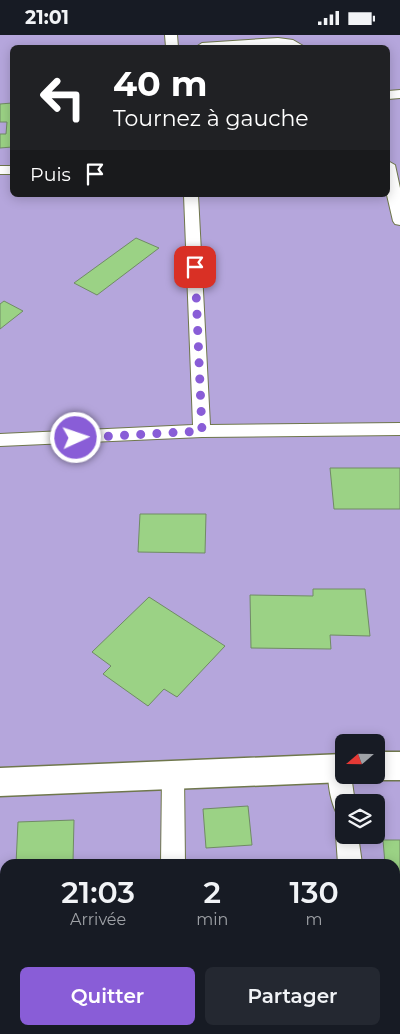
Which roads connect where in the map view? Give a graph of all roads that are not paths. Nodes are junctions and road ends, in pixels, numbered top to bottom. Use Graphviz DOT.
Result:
graph roads {
  1 [pos="232,45"];
  2 [pos="294,45"];
  3 [pos="390,174"];
  4 [pos="192,197"];
  5 [pos="400,221"];
  6 [pos="400,429"];
  7 [pos="202,431"];
  8 [pos="0,440"];
  9 [pos="385,766"];
  10 [pos="400,766"];
  11 [pos="335,768"];
  12 [pos="173,776"];
  13 [pos="0,782"];
  14 [pos="348,844"];
  15 [pos="173,859"];
  16 [pos="349,859"];
  1 -- 2 [label="street"];
  3 -- 5 [label="street"];
  4 -- 7 [label="street"];
  6 -- 7 [label="street"];
  7 -- 8 [label="street"];
  9 -- 10 [label="street"];
  11 -- 12 [label="street"];
  12 -- 13 [label="street"];
  12 -- 15 [label="street"];
  14 -- 16 [label="street"];
}
